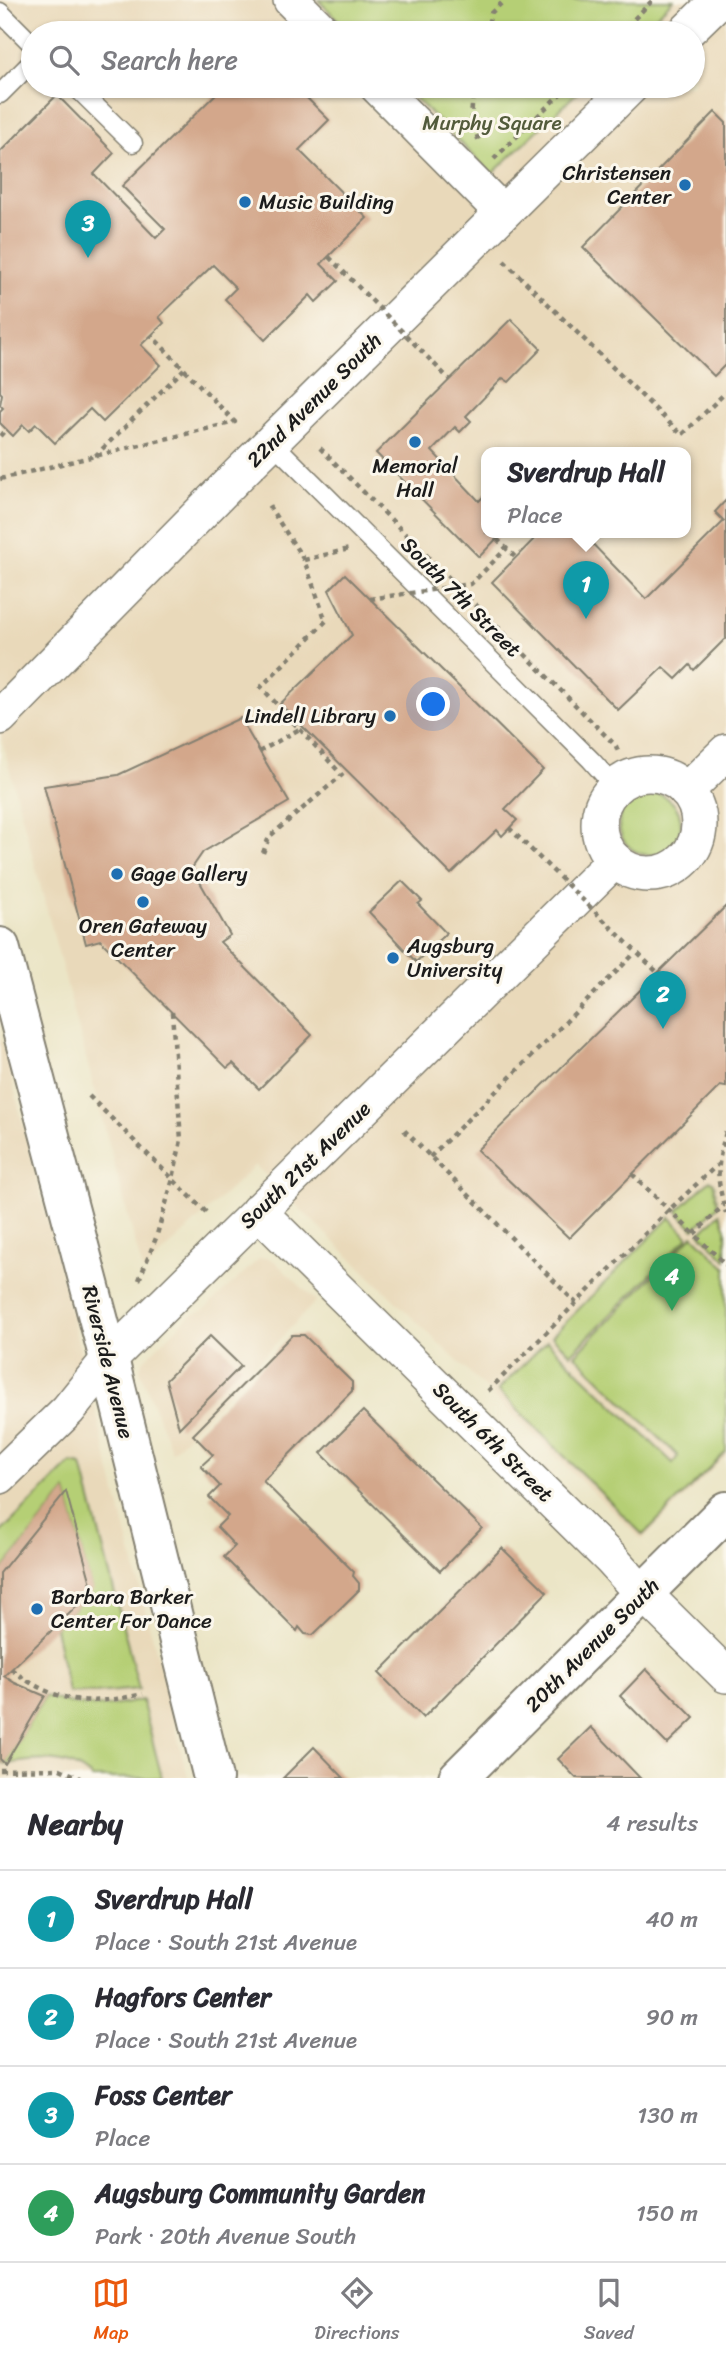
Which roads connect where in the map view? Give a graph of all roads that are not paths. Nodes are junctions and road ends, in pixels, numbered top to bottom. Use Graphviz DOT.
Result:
graph roads {
  1 [pos="291,0"];
  2 [pos="719,0"];
  3 [pos="0,12"];
  4 [pos="312,21"];
  5 [pos="697,21"];
  6 [pos="21,33"];
  7 [pos="21,73"];
  8 [pos="0,94"];
  9 [pos="87,98"];
  10 [pos="389,98"];
  11 [pos="619,98"];
  12 [pos="133,143"];
  13 [pos="502,212"];
  14 [pos="272,442"];
  15 [pos="0,717"];
  16 [pos="726,752"];
  17 [pos="622,783"];
  18 [pos="686,790"];
  19 [pos="615,860"];
  20 [pos="0,947"];
  21 [pos="258,1211"];
  22 [pos="109,1359"];
  23 [pos="0,1476"];
  24 [pos="726,1511"];
  25 [pos="643,1594"];
  26 [pos="726,1675"];
  27 [pos="213,1778"];
  28 [pos="458,1778"];
  1 -- 4 [label="street"];
  2 -- 5 [label="street"];
  3 -- 6 [label="lane"];
  7 -- 8 [label="lane"];
  9 -- 12 [label="lane"];
  10 -- 13 [label="street"];
  11 -- 13 [label="street, 22nd Avenue South"];
  13 -- 14 [label="street, 22nd Avenue South"];
  14 -- 15 [label="street, 22nd Avenue South"];
  14 -- 17 [label="lane, South 7th Street"];
  16 -- 18 [label="street"];
  17 -- 18 [label="street"];
  17 -- 19 [label="street"];
  18 -- 19 [label="street"];
  19 -- 21 [label="street, South 21st Avenue"];
  20 -- 22 [label="street, Riverside Avenue"];
  21 -- 22 [label="street, South 21st Avenue"];
  21 -- 25 [label="street, South 6th Street"];
  22 -- 23 [label="street, South 21st Avenue"];
  22 -- 27 [label="street, Riverside Avenue"];
  24 -- 25 [label="street, 20th Avenue South"];
  25 -- 26 [label="street, South 6th Street"];
  25 -- 28 [label="street, 20th Avenue South"];
}
